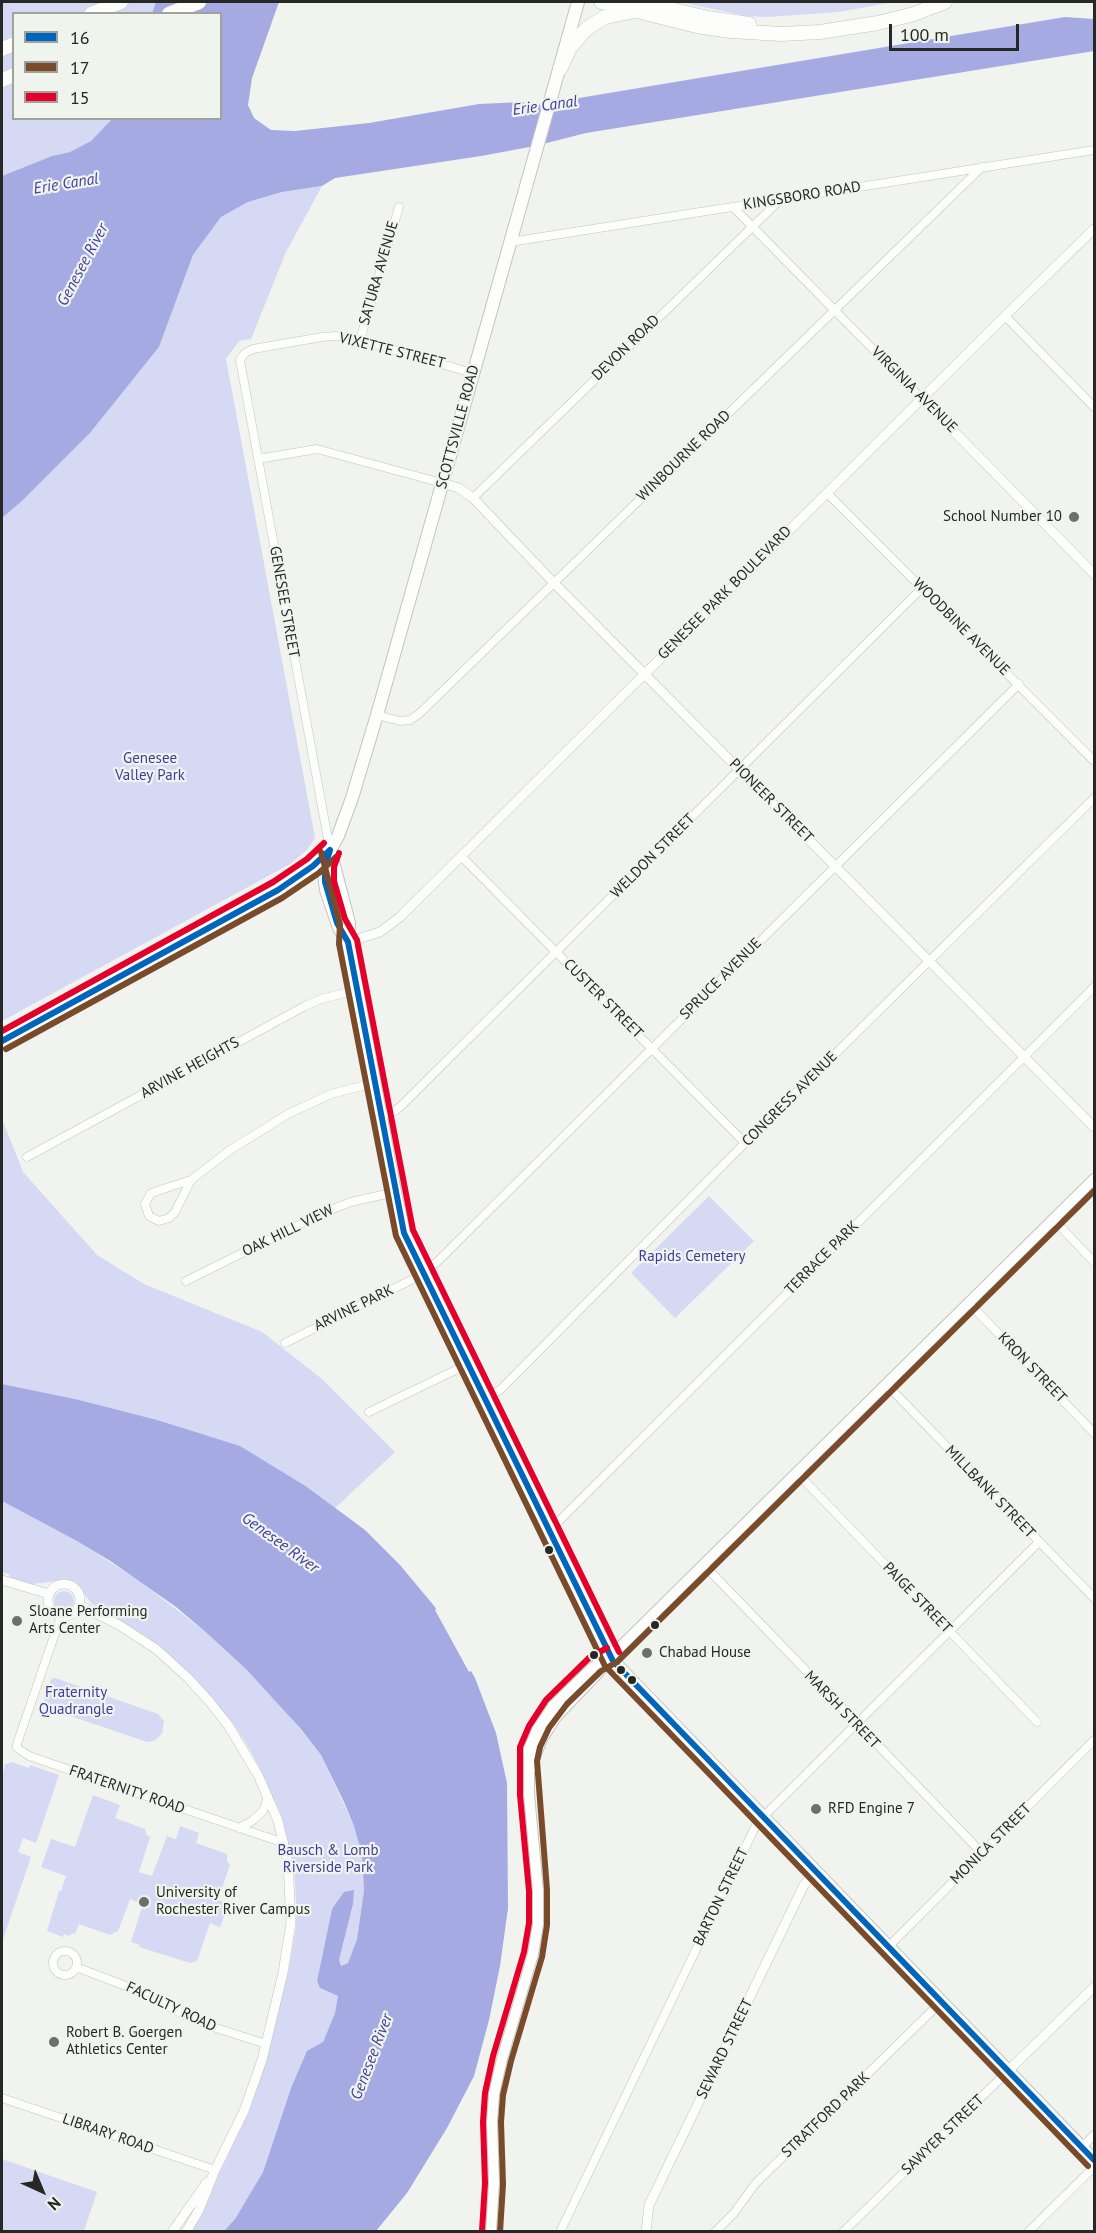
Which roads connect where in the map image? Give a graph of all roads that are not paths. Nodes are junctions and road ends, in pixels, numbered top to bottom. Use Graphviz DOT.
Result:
graph roads {
  1 [pos="121,2"];
  2 [pos="199,2"];
  3 [pos="578,2"];
  4 [pos="600,2"];
  5 [pos="919,2"];
  6 [pos="945,2"];
  7 [pos="639,7"];
  8 [pos="96,12"];
  9 [pos="174,12"];
  10 [pos="560,69"];
  11 [pos="1095,150"];
  12 [pos="982,167"];
  13 [pos="781,199"];
  14 [pos="399,207"];
  15 [pos="733,207"];
  16 [pos="752,226"];
  17 [pos="1094,232"];
  18 [pos="510,242"];
  19 [pos="834,310"];
  20 [pos="1005,316"];
  21 [pos="360,340"];
  22 [pos="243,355"];
  23 [pos="472,373"];
  24 [pos="922,399"];
  25 [pos="1095,406"];
  26 [pos="258,459"];
  27 [pos="442,483"];
  28 [pos="827,493"];
  29 [pos="472,498"];
  30 [pos="1095,574"];
  31 [pos="554,583"];
  32 [pos="922,588"];
  33 [pos="644,674"];
  34 [pos="1019,684"];
  35 [pos="377,715"];
  36 [pos="1095,761"];
  37 [pos="740,770"];
  38 [pos="1095,798"];
  39 [pos="330,849"];
  40 [pos="461,856"];
  41 [pos="835,865"];
  42 [pos="348,942"];
  43 [pos="556,952"];
  44 [pos="930,961"];
  45 [pos="1095,987"];
  46 [pos="357,990"];
  47 [pos="2,1041"];
  48 [pos="651,1047"];
  49 [pos="1023,1056"];
  50 [pos="374,1083"];
  51 [pos="381,1116"];
  52 [pos="1095,1127"];
  53 [pos="745,1143"];
  54 [pos="27,1157"];
  55 [pos="1095,1179"];
  56 [pos="191,1180"];
  57 [pos="395,1192"];
  58 [pos="1054,1220"];
  59 [pos="1095,1262"];
  60 [pos="423,1273"];
  61 [pos="186,1281"];
  62 [pos="969,1303"];
  63 [pos="285,1343"];
  64 [pos="468,1364"];
  65 [pos="887,1385"];
  66 [pos="485,1400"];
  67 [pos="369,1413"];
  68 [pos="1095,1433"];
  69 [pos="797,1473"];
  70 [pos="549,1528"];
  71 [pos="1039,1542"];
  72 [pos="704,1565"];
  73 [pos="2,1580"];
  74 [pos="50,1594"];
  75 [pos="1095,1598"];
  76 [pos="79,1605"];
  77 [pos="61,1616"];
  78 [pos="949,1631"];
  79 [pos="611,1656"];
  80 [pos="1037,1722"];
  81 [pos="855,1724"];
  82 [pos="1095,1740"];
  83 [pos="268,1797"];
  84 [pos="762,1816"];
  85 [pos="239,1828"];
  86 [pos="284,1843"];
  87 [pos="982,1853"];
  88 [pos="815,1871"];
  89 [pos="888,1947"];
  90 [pos="76,1967"];
  91 [pos="1095,1987"];
  92 [pos="941,2002"];
  93 [pos="266,2044"];
  94 [pos="1008,2071"];
  95 [pos="2,2098"];
  96 [pos="1095,2135"];
  97 [pos="1082,2147"];
  98 [pos="1095,2160"];
  99 [pos="1095,2167"];
  100 [pos="215,2170"];
  101 [pos="172,2232"];
  102 [pos="186,2232"];
  103 [pos="491,2232"];
  104 [pos="560,2232"];
  105 [pos="646,2232"];
  106 [pos="715,2232"];
  107 [pos="843,2232"];
  108 [pos="1028,2232"];
  1 -- 8 [label="highway"];
  2 -- 9 [label="highway"];
  3 -- 10 [label="main road, SCOTTSVILLE ROAD"];
  4 -- 7 [label="highway"];
  5 -- 7 [label="highway"];
  6 -- 7 [label="highway"];
  7 -- 10 [label="highway"];
  10 -- 18 [label="main road, SCOTTSVILLE ROAD"];
  11 -- 12 [label="street, KINGSBORO ROAD"];
  12 -- 13 [label="street, KINGSBORO ROAD"];
  12 -- 19 [label="street, WINBOURNE ROAD"];
  13 -- 15 [label="street, KINGSBORO ROAD"];
  13 -- 16 [label="street, DEVON ROAD"];
  14 -- 21 [label="street, SATURA AVENUE"];
  15 -- 16 [label="street, VIRGINIA AVENUE"];
  15 -- 18 [label="street, KINGSBORO ROAD"];
  16 -- 19 [label="street, VIRGINIA AVENUE"];
  16 -- 29 [label="street, DEVON ROAD"];
  17 -- 20 [label="street, GENESEE PARK BOULEVARD"];
  18 -- 23 [label="main road, SCOTTSVILLE ROAD"];
  19 -- 24 [label="street, VIRGINIA AVENUE"];
  19 -- 31 [label="street, WINBOURNE ROAD"];
  20 -- 24 [label="street, GENESEE PARK BOULEVARD"];
  20 -- 25 [label="street"];
  21 -- 22 [label="street, VIXETTE STREET"];
  21 -- 23 [label="street, VIXETTE STREET"];
  22 -- 26 [label="street, GENESEE STREET"];
  23 -- 27 [label="main road, SCOTTSVILLE ROAD"];
  24 -- 28 [label="street, GENESEE PARK BOULEVARD"];
  24 -- 30 [label="street, VIRGINIA AVENUE"];
  26 -- 27 [label="street"];
  26 -- 39 [label="street, GENESEE STREET"];
  27 -- 29 [label="street, PIONEER STREET"];
  27 -- 35 [label="main road, SCOTTSVILLE ROAD"];
  28 -- 32 [label="street, WOODBINE AVENUE"];
  28 -- 33 [label="street, GENESEE PARK BOULEVARD"];
  29 -- 31 [label="street, PIONEER STREET"];
  31 -- 33 [label="street, PIONEER STREET"];
  31 -- 35 [label="street, WINBOURNE ROAD"];
  32 -- 34 [label="street, WOODBINE AVENUE"];
  32 -- 37 [label="street, WELDON STREET"];
  33 -- 37 [label="street, PIONEER STREET"];
  33 -- 40 [label="street, GENESEE PARK BOULEVARD"];
  34 -- 36 [label="street, WOODBINE AVENUE"];
  34 -- 41 [label="street, SPRUCE AVENUE"];
  35 -- 39 [label="main road, SCOTTSVILLE ROAD"];
  37 -- 41 [label="street, PIONEER STREET"];
  37 -- 43 [label="street, WELDON STREET"];
  38 -- 44 [label="street, CONGRESS AVENUE"];
  39 -- 42 [label="main road, GENESEE STREET"];
  39 -- 47 [label="main road"];
  40 -- 42 [label="street, GENESEE PARK BOULEVARD"];
  40 -- 43 [label="street, CUSTER STREET"];
  41 -- 44 [label="street, PIONEER STREET"];
  41 -- 48 [label="street, SPRUCE AVENUE"];
  42 -- 46 [label="main road, GENESEE STREET"];
  43 -- 48 [label="street, CUSTER STREET"];
  43 -- 51 [label="street, WELDON STREET"];
  44 -- 49 [label="street, PIONEER STREET"];
  44 -- 53 [label="street, CONGRESS AVENUE"];
  45 -- 49 [label="street, TERRACE PARK"];
  46 -- 50 [label="main road, GENESEE STREET"];
  46 -- 54 [label="street, ARVINE HEIGHTS"];
  48 -- 53 [label="street, CUSTER STREET"];
  48 -- 60 [label="street, SPRUCE AVENUE"];
  49 -- 52 [label="street, PIONEER STREET"];
  49 -- 70 [label="street, TERRACE PARK"];
  50 -- 51 [label="main road, GENESEE STREET"];
  50 -- 56 [label="street"];
  51 -- 57 [label="main road, GENESEE STREET"];
  53 -- 66 [label="street, CONGRESS AVENUE"];
  55 -- 58 [label="main road"];
  56 -- 56 [label="street"];
  57 -- 60 [label="main road, GENESEE STREET"];
  57 -- 61 [label="street, OAK HILL VIEW"];
  58 -- 59 [label="street"];
  58 -- 62 [label="main road"];
  60 -- 63 [label="street, ARVINE PARK"];
  60 -- 64 [label="main road, GENESEE STREET"];
  62 -- 65 [label="main road"];
  62 -- 68 [label="street, KRON STREET"];
  64 -- 66 [label="main road, GENESEE STREET"];
  64 -- 67 [label="street"];
  65 -- 69 [label="main road"];
  65 -- 71 [label="street, MILLBANK STREET"];
  66 -- 70 [label="main road, GENESEE STREET"];
  69 -- 72 [label="main road"];
  69 -- 78 [label="street, PAIGE STREET"];
  70 -- 79 [label="main road, GENESEE STREET"];
  71 -- 75 [label="street, MILLBANK STREET"];
  71 -- 78 [label="street, BARTON STREET"];
  72 -- 79 [label="main road"];
  72 -- 81 [label="street, MARSH STREET"];
  73 -- 74 [label="street"];
  74 -- 76 [label="street"];
  74 -- 77 [label="street"];
  76 -- 77 [label="street"];
  76 -- 83 [label="street"];
  77 -- 85 [label="street, FRATERNITY ROAD"];
  78 -- 80 [label="street, PAIGE STREET"];
  78 -- 81 [label="street, BARTON STREET"];
  79 -- 84 [label="main road, GENESEE STREET"];
  79 -- 103 [label="main road"];
  81 -- 84 [label="street, BARTON STREET"];
  81 -- 87 [label="street, MARSH STREET"];
  82 -- 87 [label="street, MONICA STREET"];
  83 -- 85 [label="street"];
  83 -- 86 [label="street"];
  84 -- 88 [label="main road, GENESEE STREET"];
  84 -- 104 [label="street, BARTON STREET"];
  85 -- 86 [label="street, FRATERNITY ROAD"];
  86 -- 93 [label="street"];
  87 -- 89 [label="street, MONICA STREET"];
  88 -- 89 [label="main road, GENESEE STREET"];
  88 -- 105 [label="street, SEWARD STREET"];
  89 -- 92 [label="main road, GENESEE STREET"];
  90 -- 93 [label="street, FACULTY ROAD"];
  91 -- 94 [label="street, SAWYER STREET"];
  92 -- 94 [label="main road, GENESEE STREET"];
  92 -- 106 [label="street, STRATFORD PARK"];
  93 -- 100 [label="street"];
  94 -- 97 [label="main road, GENESEE STREET"];
  94 -- 107 [label="street, SAWYER STREET"];
  95 -- 100 [label="street, LIBRARY ROAD"];
  96 -- 97 [label="street"];
  97 -- 98 [label="main road, GENESEE STREET"];
  99 -- 108 [label="street"];
  100 -- 101 [label="street"];
  100 -- 102 [label="street"];
}
